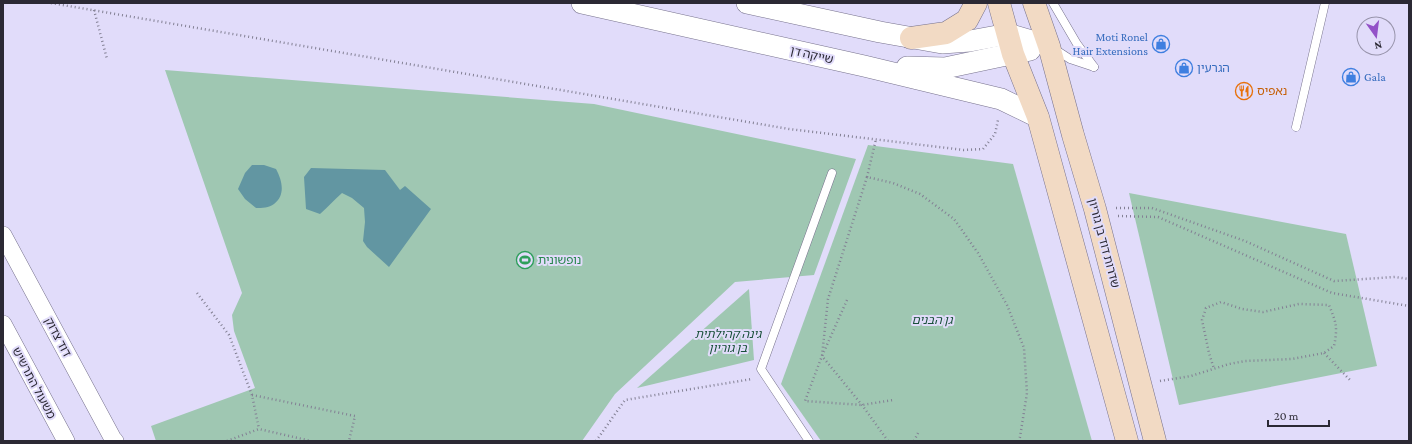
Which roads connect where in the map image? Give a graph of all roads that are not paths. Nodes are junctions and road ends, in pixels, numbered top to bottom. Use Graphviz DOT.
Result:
graph roads {
  1 [pos="582,3"];
  2 [pos="747,3"];
  3 [pos="976,3"];
  4 [pos="999,3"];
  5 [pos="1034,3"];
  6 [pos="1053,3"];
  7 [pos="1325,3"];
  8 [pos="912,38"];
  9 [pos="1010,44"];
  10 [pos="1049,46"];
  11 [pos="864,66"];
  12 [pos="1038,117"];
  13 [pos="1296,127"];
  14 [pos="832,173"];
  15 [pos="3,235"];
  16 [pos="3,324"];
  17 [pos="114,440"];
  18 [pos="66,441"];
  19 [pos="809,441"];
  20 [pos="1127,441"];
  21 [pos="1154,441"];
  1 -- 11 [label="street, שייקה דן"];
  2 -- 8 [label="street"];
  3 -- 8 [label="main road"];
  4 -- 9 [label="main road"];
  5 -- 10 [label="main road, שדרות דוד בן גוריון"];
  6 -- 10 [label="lane"];
  7 -- 13 [label="lane"];
  8 -- 9 [label="street"];
  9 -- 10 [label="street"];
  9 -- 11 [label="street"];
  9 -- 12 [label="main road"];
  10 -- 21 [label="main road, שדרות דוד בן גוריון"];
  11 -- 12 [label="street, שייקה דן"];
  12 -- 20 [label="main road"];
  14 -- 19 [label="lane"];
  15 -- 17 [label="street, דוד צדוק"];
  16 -- 18 [label="street, משעול התרשיש"];
}
